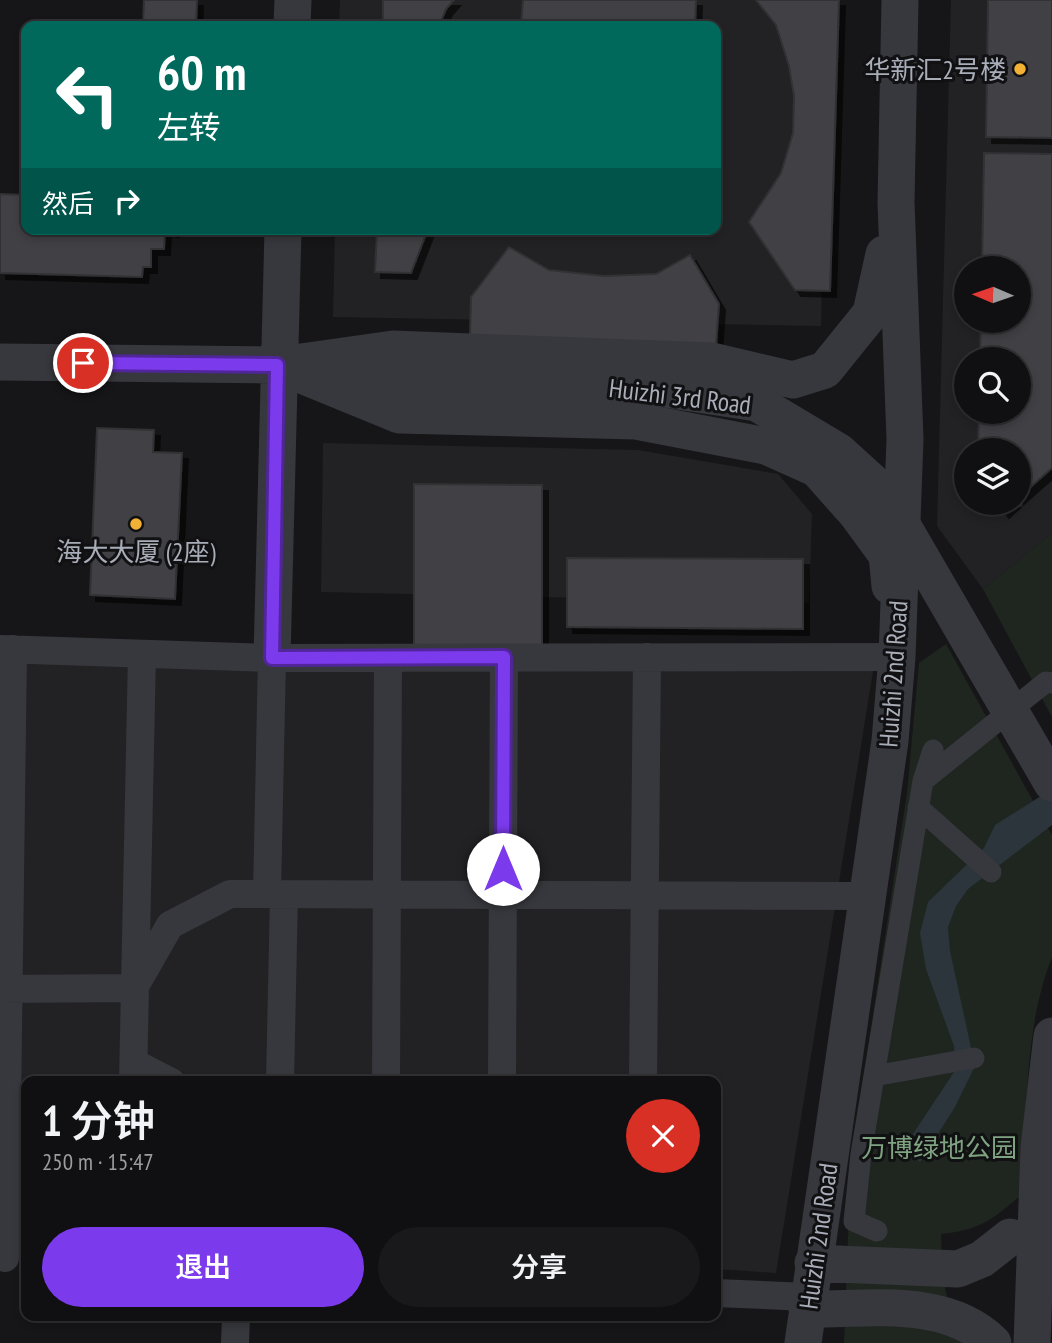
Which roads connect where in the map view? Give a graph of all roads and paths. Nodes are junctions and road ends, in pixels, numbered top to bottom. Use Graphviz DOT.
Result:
graph roads {
  1 [pos="293,0"];
  2 [pos="900,0"];
  3 [pos="292,21"];
  4 [pos="896,202"];
  5 [pos="283,235"];
  6 [pos="0,362"];
  7 [pos="277,365"];
  8 [pos="6,649"];
  9 [pos="142,654"];
  10 [pos="504,657"];
  11 [pos="647,657"];
  12 [pos="897,657"];
  13 [pos="272,658"];
  14 [pos="388,658"];
  15 [pos="1052,683"];
  16 [pos="933,750"];
  17 [pos="923,781"];
  18 [pos="1052,783"];
  19 [pos="918,807"];
  20 [pos="991,872"];
  21 [pos="276,895"];
  22 [pos="387,895"];
  23 [pos="503,895"];
  24 [pos="644,895"];
  25 [pos="868,896"];
  26 [pos="134,988"];
  27 [pos="4,989"];
  28 [pos="1052,1036"];
  29 [pos="964,1059"];
  30 [pos="133,1072"];
  31 [pos="280,1076"];
  32 [pos="386,1076"];
  33 [pos="502,1076"];
  34 [pos="643,1076"];
  35 [pos="874,1076"];
  36 [pos="877,1231"];
  37 [pos="1010,1237"];
  38 [pos="10,1259"];
  39 [pos="721,1294"];
  40 [pos="808,1303"];
  41 [pos="236,1321"];
  42 [pos="234,1343"];
  43 [pos="993,1343"];
  44 [pos="1032,1343"];
  1 -- 3 [label="street"];
  2 -- 4 [label="street, Huizhi 2nd Road"];
  4 -- 7 [label="street"];
  4 -- 12 [label="street, Huizhi 2nd Road"];
  5 -- 7 [label="street"];
  6 -- 7 [label="street"];
  7 -- 12 [label="street"];
  7 -- 13 [label="street"];
  7 -- 18 [label="street, Huizhi 3rd Road, bridge"];
  8 -- 9 [label="street"];
  8 -- 27 [label="street"];
  9 -- 13 [label="street"];
  9 -- 26 [label="street"];
  10 -- 11 [label="street"];
  10 -- 14 [label="street"];
  10 -- 23 [label="street"];
  11 -- 12 [label="street"];
  11 -- 24 [label="street"];
  12 -- 25 [label="street, Huizhi 2nd Road"];
  13 -- 14 [label="street"];
  13 -- 21 [label="street"];
  14 -- 22 [label="street"];
  15 -- 17 [label="street"];
  16 -- 17 [label="street"];
  17 -- 19 [label="street"];
  19 -- 20 [label="street"];
  19 -- 35 [label="street"];
  21 -- 22 [label="street"];
  21 -- 26 [label="street"];
  21 -- 31 [label="street"];
  22 -- 23 [label="street"];
  22 -- 32 [label="street"];
  23 -- 24 [label="street"];
  23 -- 33 [label="street"];
  24 -- 25 [label="street"];
  24 -- 34 [label="street"];
  25 -- 40 [label="street, Huizhi 2nd Road"];
  26 -- 27 [label="street"];
  26 -- 30 [label="street"];
  27 -- 38 [label="street"];
  28 -- 44 [label="street"];
  29 -- 35 [label="street"];
  35 -- 36 [label="street"];
  37 -- 40 [label="street"];
  39 -- 40 [label="street"];
  40 -- 43 [label="street"];
  41 -- 42 [label="street"];
}
